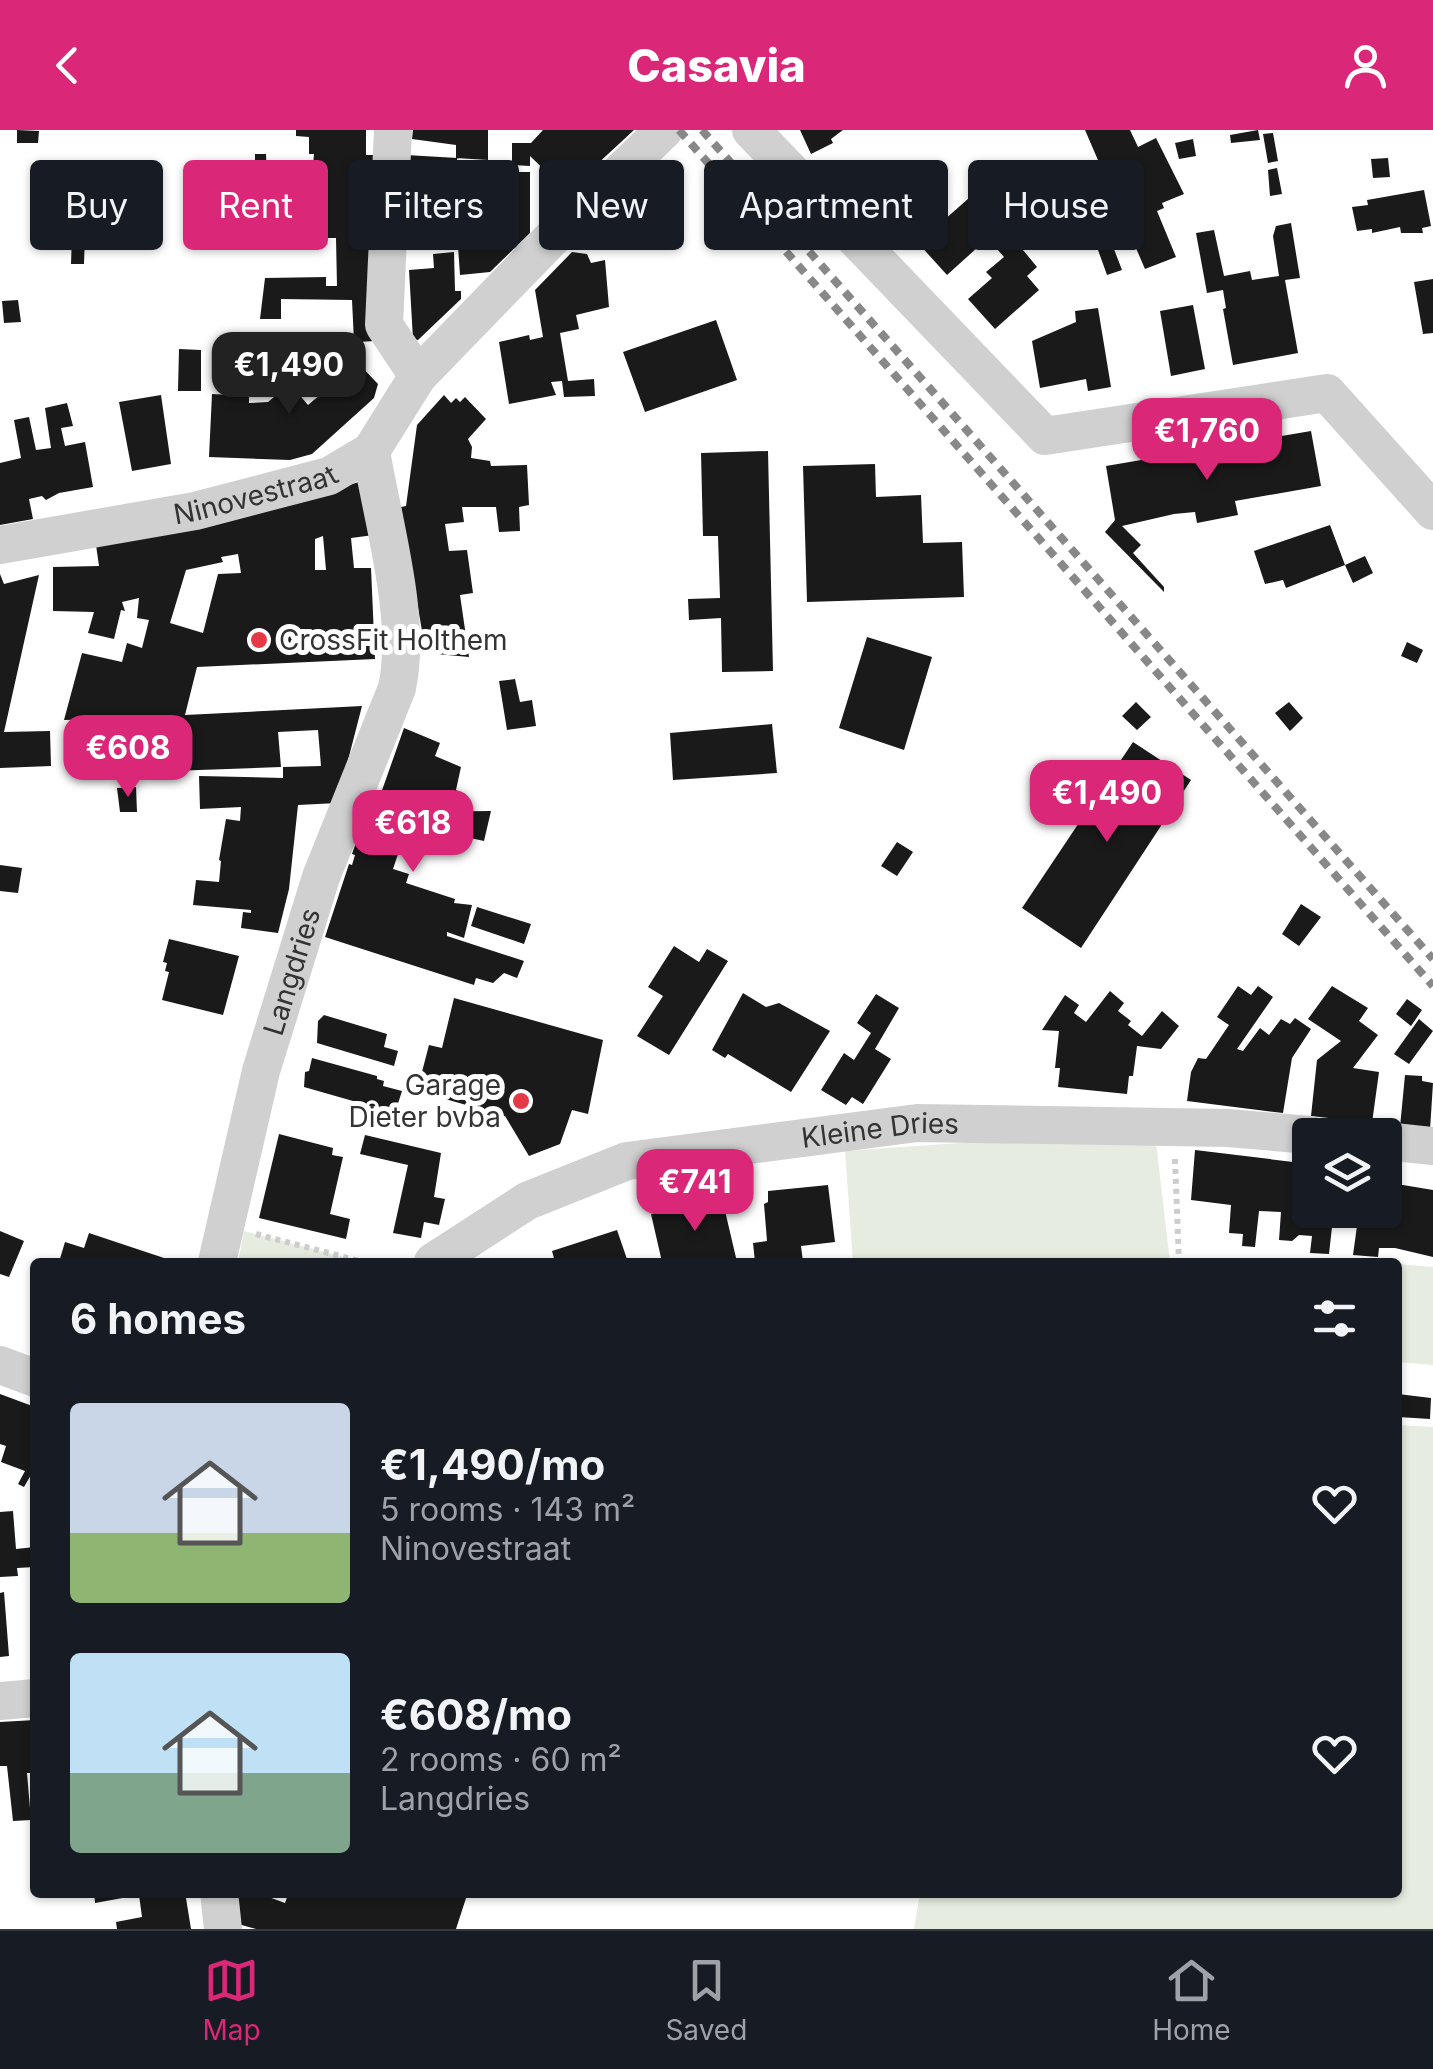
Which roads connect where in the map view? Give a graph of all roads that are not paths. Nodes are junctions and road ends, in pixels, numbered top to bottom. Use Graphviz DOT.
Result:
graph roads {
  1 [pos="393,130"];
  2 [pos="664,130"];
  3 [pos="751,130"];
  4 [pos="418,376"];
  5 [pos="370,452"];
  6 [pos="1433,512"];
  7 [pos="0,545"];
  8 [pos="1292,1134"];
  9 [pos="1402,1143"];
  10 [pos="1433,1146"];
  11 [pos="218,1258"];
  12 [pos="439,1258"];
  13 [pos="0,1365"];
  14 [pos="30,1376"];
  15 [pos="30,1698"];
  16 [pos="0,1701"];
  17 [pos="220,1898"];
  18 [pos="223,1929"];
  1 -- 4 [label="street"];
  2 -- 4 [label="street, Ninovestraat"];
  3 -- 6 [label="street"];
  4 -- 5 [label="street, Ninovestraat"];
  5 -- 7 [label="street, Ninovestraat"];
  5 -- 11 [label="street, Langdries"];
  8 -- 12 [label="street, Kleine Dries"];
  9 -- 10 [label="street"];
  13 -- 14 [label="street"];
  15 -- 16 [label="street"];
  17 -- 18 [label="street"];
}
